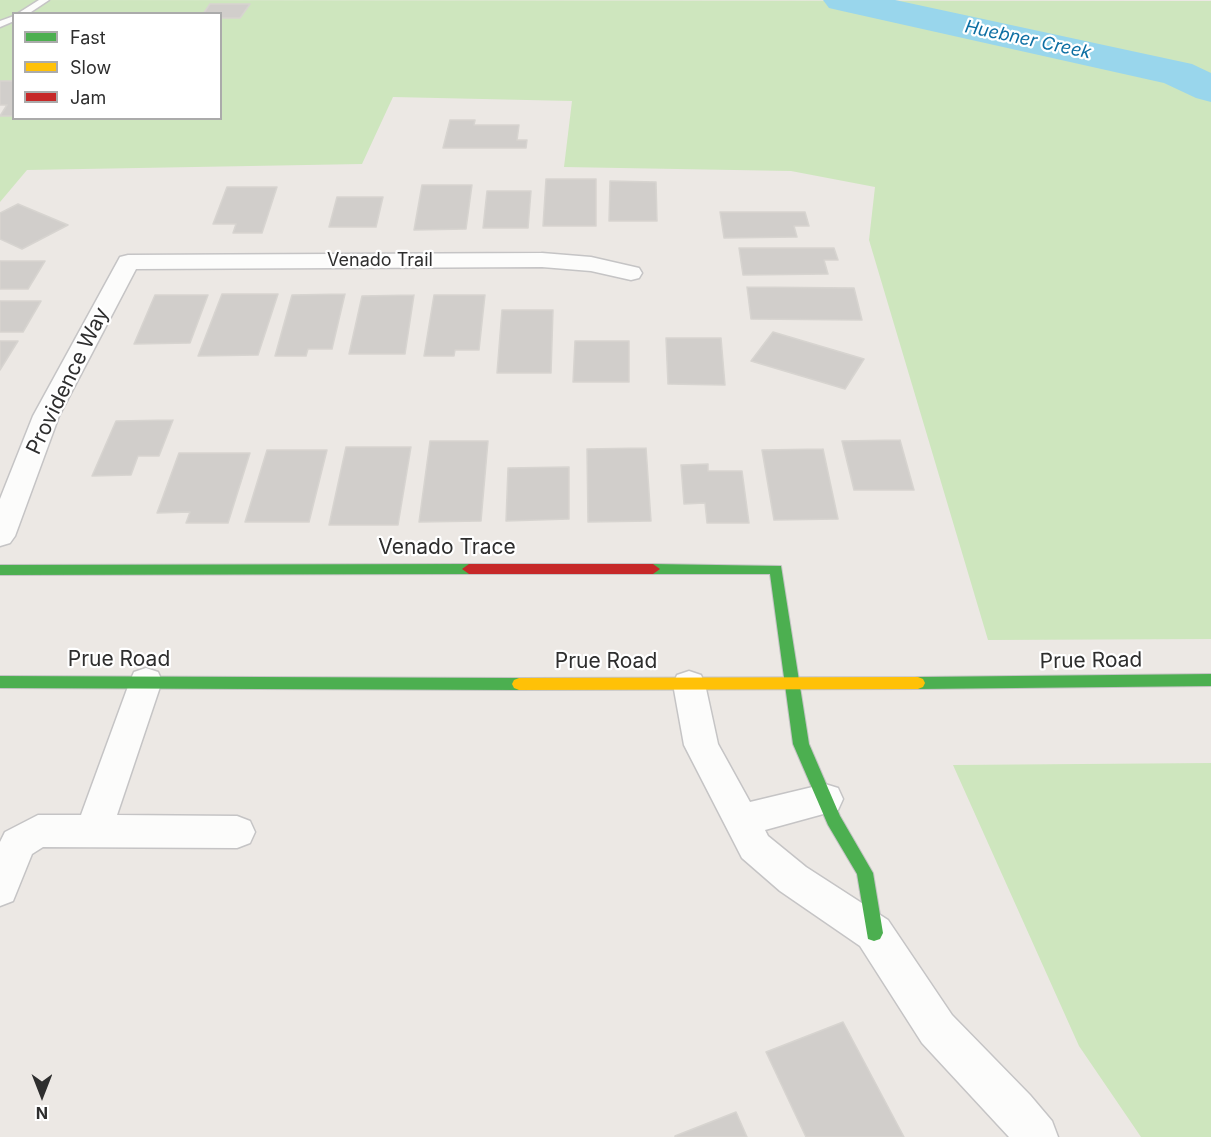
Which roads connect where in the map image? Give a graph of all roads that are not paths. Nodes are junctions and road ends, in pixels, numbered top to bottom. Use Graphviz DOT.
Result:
graph roads {
  1 [pos="45,0"];
  2 [pos="24,12"];
  3 [pos="128,262"];
  4 [pos="632,273"];
  5 [pos="0,536"];
  6 [pos="0,570"];
  7 [pos="1211,680"];
  8 [pos="146,681"];
  9 [pos="0,682"];
  10 [pos="689,684"];
  11 [pos="792,685"];
  12 [pos="825,799"];
  13 [pos="741,820"];
  14 [pos="93,831"];
  15 [pos="237,832"];
  16 [pos="0,889"];
  17 [pos="874,933"];
  18 [pos="1036,1137"];
  1 -- 2 [label="lane"];
  3 -- 4 [label="street, Venado Trail"];
  3 -- 5 [label="street, Providence Way"];
  6 -- 11 [label="street, Venado Trace"];
  7 -- 11 [label="street, Prue Road"];
  8 -- 9 [label="street, Prue Road"];
  8 -- 10 [label="street, Prue Road"];
  8 -- 14 [label="street"];
  10 -- 11 [label="street, Prue Road"];
  10 -- 13 [label="street"];
  11 -- 12 [label="street"];
  12 -- 13 [label="street"];
  12 -- 17 [label="street"];
  13 -- 17 [label="street"];
  14 -- 15 [label="street"];
  14 -- 16 [label="street"];
  17 -- 18 [label="street"];
}
